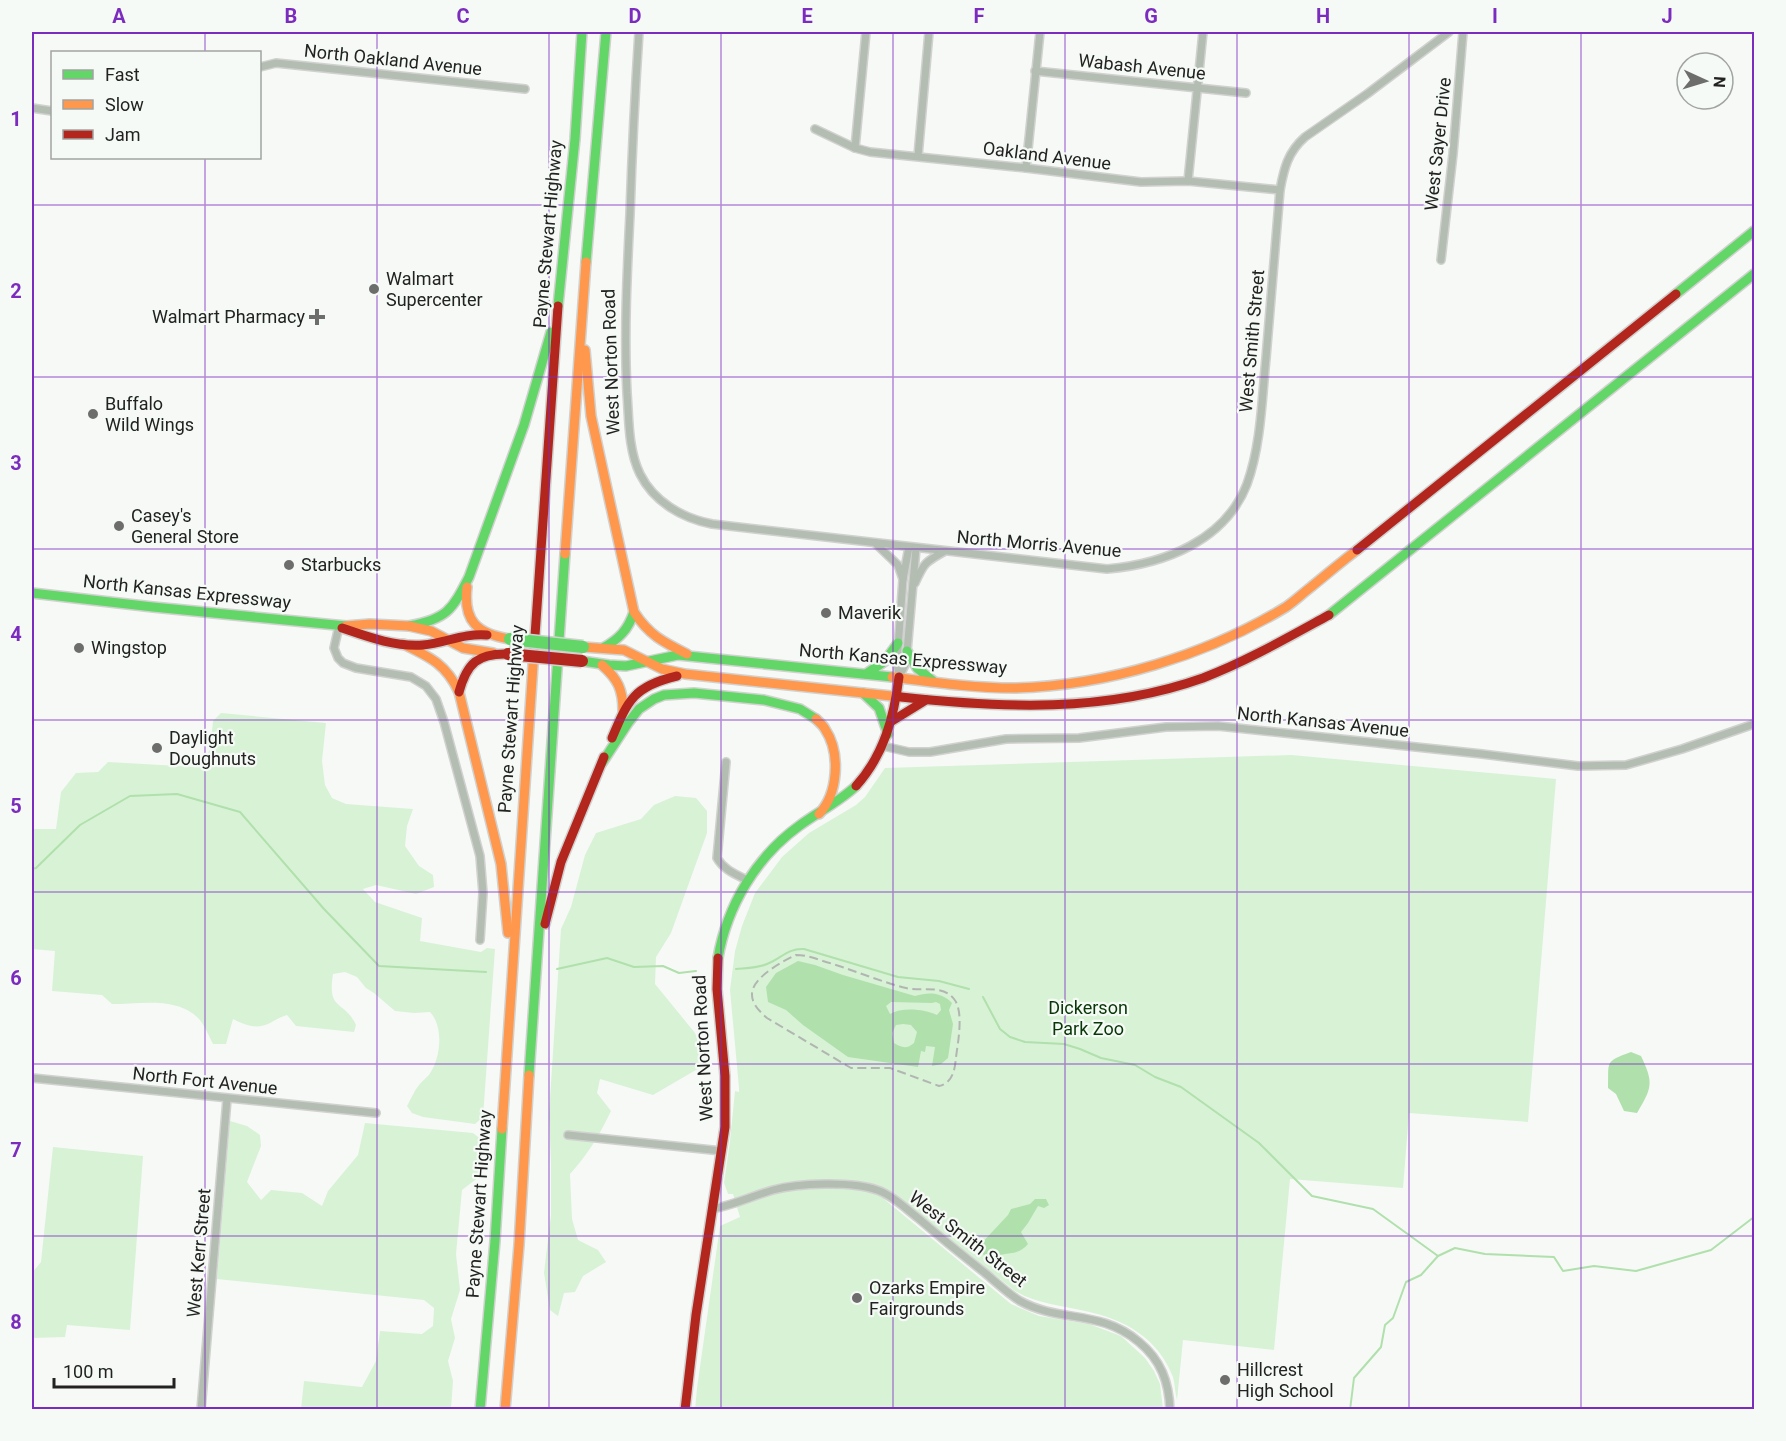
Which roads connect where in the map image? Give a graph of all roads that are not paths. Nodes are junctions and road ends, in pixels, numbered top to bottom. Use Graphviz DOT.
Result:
graph roads {
  1 [pos="582,32"];
  2 [pos="606,32"];
  3 [pos="639,32"];
  4 [pos="866,32"];
  5 [pos="929,32"];
  6 [pos="1040,32"];
  7 [pos="1203,32"];
  8 [pos="1449,32"];
  9 [pos="1463,32"];
  10 [pos="261,67"];
  11 [pos="1035,71"];
  12 [pos="1198,88"];
  13 [pos="525,89"];
  14 [pos="1246,93"];
  15 [pos="32,108"];
  16 [pos="51,111"];
  17 [pos="815,129"];
  18 [pos="855,148"];
  19 [pos="918,156"];
  20 [pos="1026,168"];
  21 [pos="1188,181"];
  22 [pos="1280,190"];
  23 [pos="1755,231"];
  24 [pos="1441,260"];
  25 [pos="1755,274"];
  26 [pos="559,299"];
  27 [pos="582,304"];
  28 [pos="1243,493"];
  29 [pos="875,543"];
  30 [pos="913,547"];
  31 [pos="945,551"];
  32 [pos="469,576"];
  33 [pos="903,579"];
  34 [pos="912,591"];
  35 [pos="32,596"];
  36 [pos="634,612"];
  37 [pos="339,626"];
  38 [pos="409,626"];
  39 [pos="489,635"];
  40 [pos="446,639"];
  41 [pos="403,644"];
  42 [pos="903,647"];
  43 [pos="603,648"];
  44 [pos="493,652"];
  45 [pos="696,658"];
  46 [pos="645,661"];
  47 [pos="602,665"];
  48 [pos="685,674"];
  49 [pos="866,674"];
  50 [pos="899,677"];
  51 [pos="934,681"];
  52 [pos="459,692"];
  53 [pos="863,693"];
  54 [pos="897,697"];
  55 [pos="927,700"];
  56 [pos="623,712"];
  57 [pos="1755,724"];
  58 [pos="888,734"];
  59 [pos="726,762"];
  60 [pos="602,763"];
  61 [pos="819,814"];
  62 [pos="747,880"];
  63 [pos="480,940"];
  64 [pos="536,969"];
  65 [pos="511,978"];
  66 [pos="32,1078"];
  67 [pos="227,1099"];
  68 [pos="376,1113"];
  69 [pos="568,1135"];
  70 [pos="722,1150"];
  71 [pos="712,1209"];
  72 [pos="201,1410"];
  73 [pos="480,1410"];
  74 [pos="505,1410"];
  75 [pos="685,1410"];
  76 [pos="1170,1410"];
  1 -- 26 [label="main road, Payne Stewart Highway"];
  2 -- 27 [label="main road"];
  3 -- 29 [label="street, West Norton Road"];
  4 -- 18 [label="street"];
  5 -- 19 [label="street"];
  6 -- 11 [label="street"];
  7 -- 12 [label="street"];
  8 -- 22 [label="street, West Smith Street"];
  9 -- 24 [label="street, West Sayer Drive"];
  10 -- 13 [label="street, North Oakland Avenue"];
  11 -- 12 [label="street, Wabash Avenue"];
  11 -- 20 [label="street"];
  12 -- 14 [label="street, Wabash Avenue"];
  12 -- 21 [label="street"];
  15 -- 16 [label="street"];
  17 -- 18 [label="street, Oakland Avenue"];
  18 -- 19 [label="street, Oakland Avenue"];
  19 -- 20 [label="street, Oakland Avenue"];
  20 -- 21 [label="street, Oakland Avenue"];
  21 -- 22 [label="street, Oakland Avenue"];
  22 -- 28 [label="street, West Smith Street"];
  23 -- 51 [label="main road, North Kansas Expressway"];
  25 -- 55 [label="main road, North Kansas Expressway"];
  26 -- 32 [label="main road"];
  26 -- 65 [label="main road, Payne Stewart Highway"];
  27 -- 36 [label="main road"];
  27 -- 64 [label="main road"];
  28 -- 31 [label="street, North Morris Avenue"];
  29 -- 30 [label="street, West Norton Road"];
  29 -- 33 [label="street"];
  30 -- 31 [label="street, North Morris Avenue"];
  30 -- 33 [label="street, West Norton Road"];
  30 -- 34 [label="street, West Norton Road"];
  31 -- 34 [label="street"];
  32 -- 38 [label="main road"];
  32 -- 39 [label="main road"];
  33 -- 42 [label="street, West Norton Road"];
  34 -- 42 [label="street, West Norton Road"];
  35 -- 37 [label="main road, North Kansas Expressway"];
  36 -- 43 [label="main road"];
  36 -- 45 [label="main road"];
  37 -- 38 [label="main road, North Kansas Expressway"];
  37 -- 41 [label="main road, North Kansas Expressway"];
  37 -- 63 [label="street"];
  38 -- 40 [label="main road, North Kansas Expressway"];
  39 -- 40 [label="main road, North Kansas Expressway"];
  39 -- 43 [label="main road, North Kansas Expressway, bridge"];
  40 -- 41 [label="main road, North Kansas Expressway"];
  40 -- 44 [label="main road, North Kansas Expressway"];
  41 -- 52 [label="main road"];
  42 -- 49 [label="main road"];
  42 -- 50 [label="street, West Norton Road"];
  42 -- 50 [label="street, West Norton Road"];
  42 -- 51 [label="main road"];
  43 -- 46 [label="main road, North Kansas Expressway"];
  44 -- 47 [label="main road, North Kansas Expressway, bridge"];
  44 -- 52 [label="main road"];
  45 -- 46 [label="main road, North Kansas Expressway"];
  45 -- 49 [label="main road, North Kansas Expressway"];
  46 -- 47 [label="main road, North Kansas Expressway"];
  46 -- 48 [label="main road, North Kansas Expressway"];
  47 -- 56 [label="main road"];
  48 -- 53 [label="main road, North Kansas Expressway"];
  48 -- 56 [label="main road"];
  49 -- 50 [label="main road, North Kansas Expressway"];
  50 -- 51 [label="main road, North Kansas Expressway"];
  50 -- 54 [label="main road, West Norton Road"];
  52 -- 65 [label="main road"];
  53 -- 54 [label="main road, North Kansas Expressway"];
  53 -- 58 [label="main road"];
  54 -- 55 [label="main road, North Kansas Expressway"];
  54 -- 58 [label="main road, West Norton Road"];
  55 -- 58 [label="main road"];
  56 -- 60 [label="main road"];
  57 -- 58 [label="street, North Kansas Avenue"];
  58 -- 61 [label="main road, West Norton Road"];
  59 -- 62 [label="street"];
  60 -- 61 [label="main road"];
  60 -- 64 [label="main road"];
  61 -- 62 [label="main road, West Norton Road"];
  62 -- 70 [label="main road, West Norton Road"];
  64 -- 74 [label="main road"];
  65 -- 73 [label="main road, Payne Stewart Highway"];
  66 -- 67 [label="street, North Fort Avenue"];
  67 -- 68 [label="street, North Fort Avenue"];
  67 -- 72 [label="street, West Kerr Street"];
  69 -- 70 [label="street"];
  70 -- 71 [label="main road, West Norton Road"];
  71 -- 75 [label="main road, West Norton Road"];
  71 -- 76 [label="street, West Smith Street"];
}
